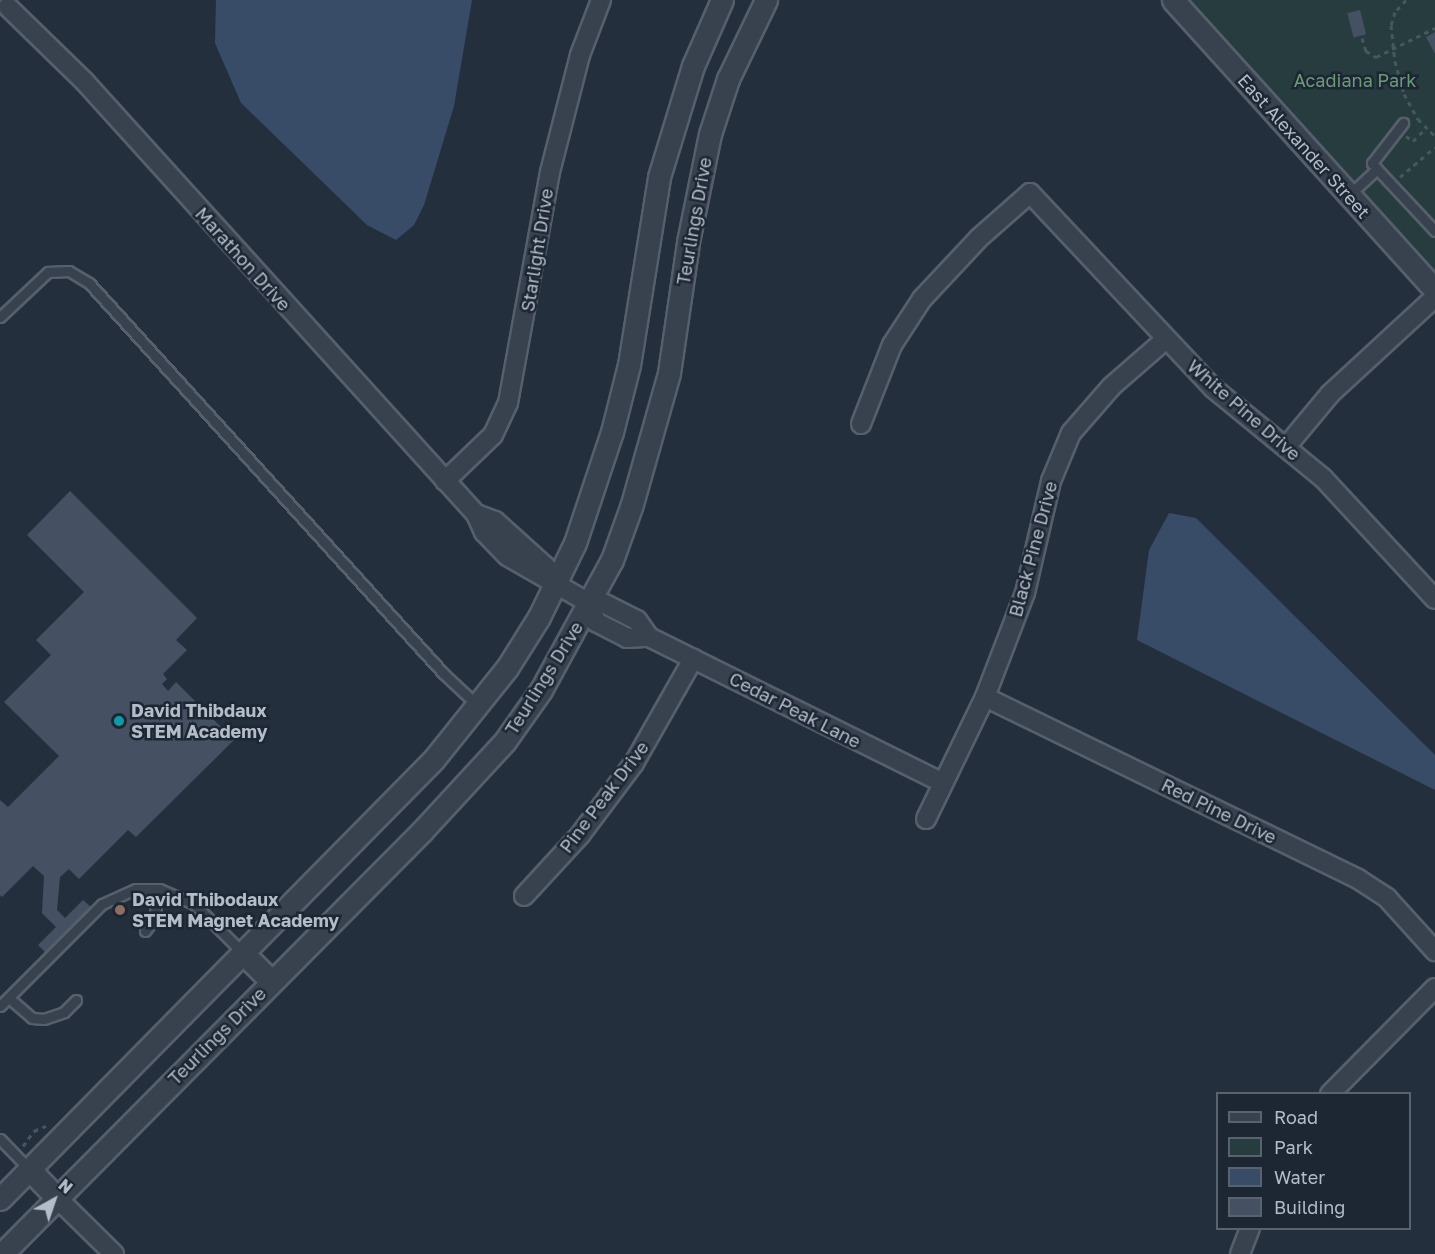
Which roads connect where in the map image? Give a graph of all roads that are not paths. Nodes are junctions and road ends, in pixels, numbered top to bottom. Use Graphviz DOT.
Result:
graph roads {
  1 [pos="602,0"];
  2 [pos="722,0"];
  3 [pos="766,0"];
  4 [pos="1173,0"];
  5 [pos="7,7"];
  6 [pos="1400,126"];
  7 [pos="1377,169"];
  8 [pos="1348,196"];
  9 [pos="1435,231"];
  10 [pos="1435,290"];
  11 [pos="1435,297"];
  12 [pos="0,317"];
  13 [pos="1165,340"];
  14 [pos="861,424"];
  15 [pos="1286,447"];
  16 [pos="445,481"];
  17 [pos="556,584"];
  18 [pos="1435,599"];
  19 [pos="589,603"];
  20 [pos="693,659"];
  21 [pos="985,697"];
  22 [pos="477,705"];
  23 [pos="941,783"];
  24 [pos="926,819"];
  25 [pos="159,889"];
  26 [pos="524,896"];
  27 [pos="145,932"];
  28 [pos="1435,951"];
  29 [pos="243,953"];
  30 [pos="271,981"];
  31 [pos="1435,988"];
  32 [pos="9,998"];
  33 [pos="76,1000"];
  34 [pos="0,1006"];
  35 [pos="1332,1092"];
  36 [pos="0,1139"];
  37 [pos="29,1170"];
  38 [pos="57,1198"];
  39 [pos="0,1199"];
  40 [pos="1249,1230"];
  41 [pos="2,1254"];
  42 [pos="114,1254"];
  43 [pos="1240,1254"];
  1 -- 16 [label="street, Starlight Drive"];
  2 -- 17 [label="street, Teurlings Drive"];
  3 -- 19 [label="street, Teurlings Drive"];
  4 -- 8 [label="street, East Alexander Street"];
  5 -- 16 [label="street, Marathon Drive"];
  6 -- 7 [label="lane"];
  7 -- 8 [label="lane"];
  7 -- 9 [label="lane"];
  8 -- 10 [label="street, East Alexander Street"];
  11 -- 15 [label="street"];
  12 -- 22 [label="lane"];
  13 -- 14 [label="street, White Pine Drive"];
  13 -- 15 [label="street, White Pine Drive"];
  13 -- 21 [label="street, Black Pine Drive"];
  15 -- 18 [label="street, White Pine Drive"];
  16 -- 17 [label="street, Marathon Drive"];
  17 -- 19 [label="street, Marathon Drive"];
  17 -- 22 [label="street, Teurlings Drive"];
  19 -- 20 [label="street, Cedar Peak Lane"];
  19 -- 30 [label="street, Teurlings Drive"];
  20 -- 23 [label="street, Cedar Peak Lane"];
  20 -- 26 [label="street, Pine Peak Drive"];
  21 -- 23 [label="street, Black Pine Drive"];
  21 -- 28 [label="street, Red Pine Drive"];
  22 -- 29 [label="street, Teurlings Drive"];
  23 -- 24 [label="street, Black Pine Drive"];
  25 -- 27 [label="lane"];
  25 -- 29 [label="lane"];
  25 -- 32 [label="lane"];
  29 -- 30 [label="street"];
  29 -- 37 [label="street, Teurlings Drive"];
  30 -- 38 [label="street, Teurlings Drive"];
  31 -- 35 [label="street"];
  32 -- 33 [label="lane"];
  32 -- 34 [label="lane"];
  36 -- 37 [label="lane"];
  37 -- 38 [label="street"];
  37 -- 39 [label="street, Teurlings Drive"];
  38 -- 41 [label="street, Teurlings Drive"];
  38 -- 42 [label="street"];
  40 -- 43 [label="street"];
}
